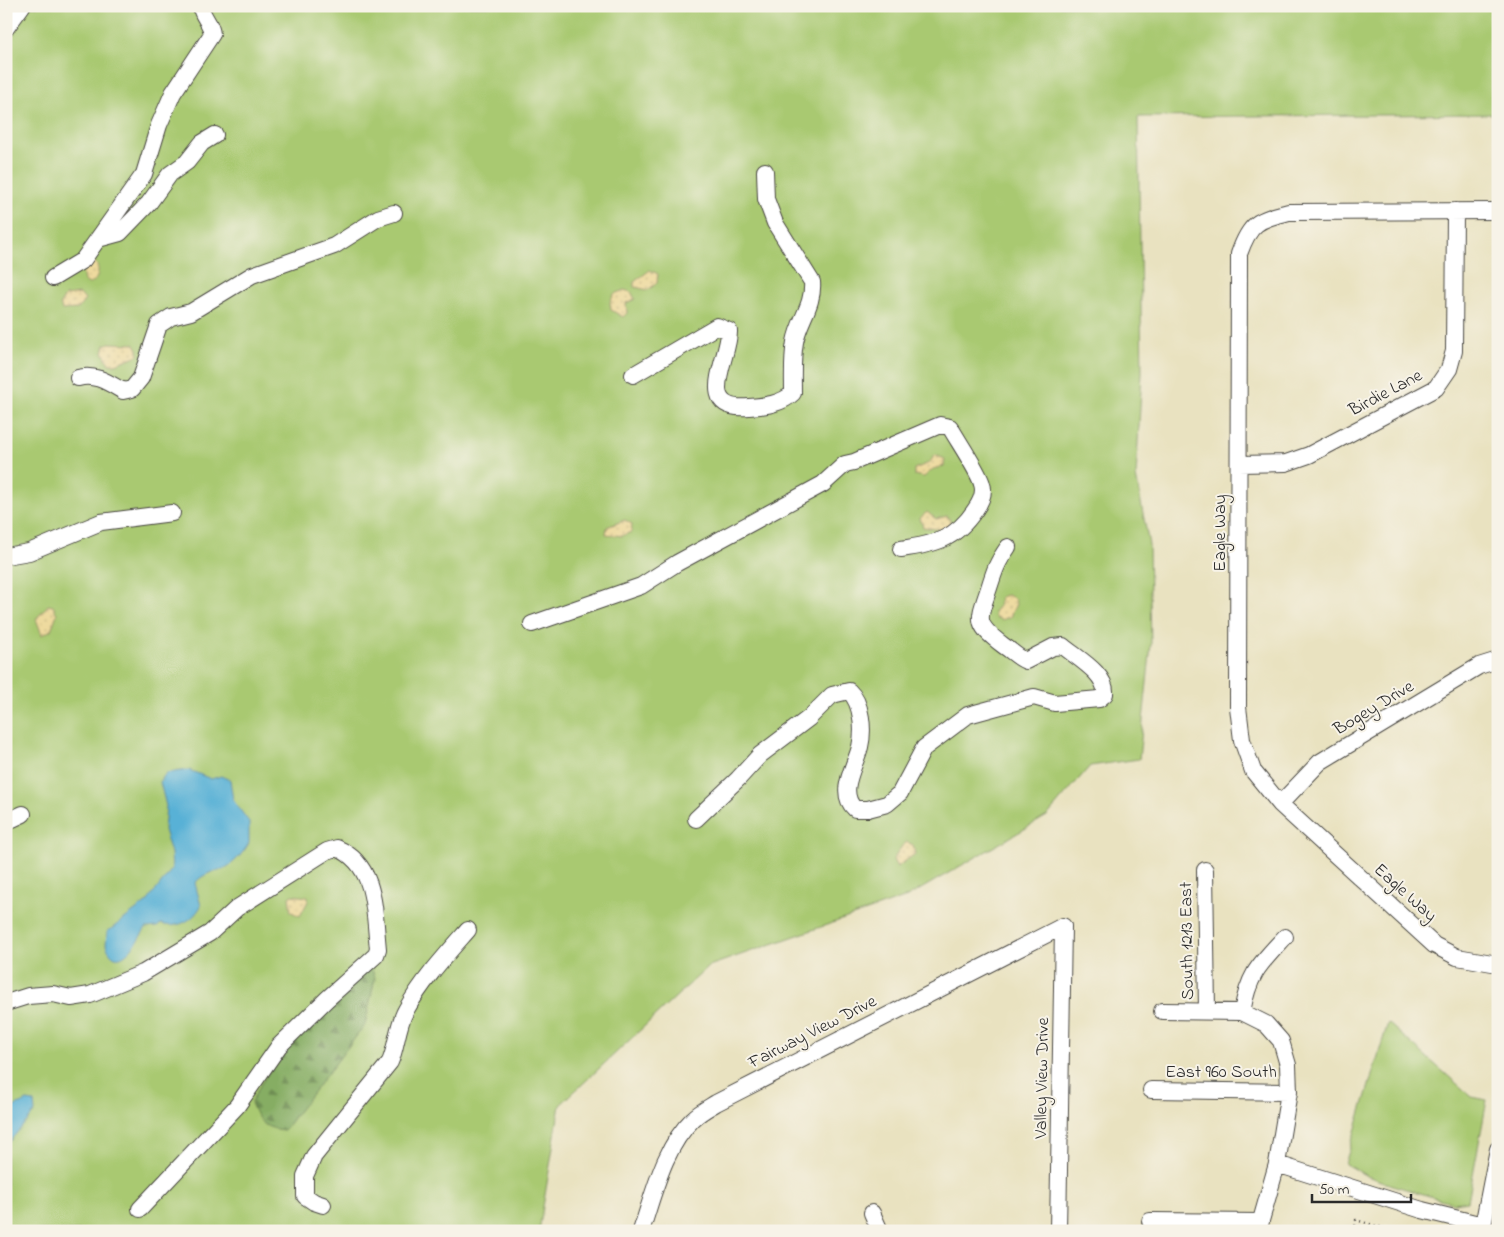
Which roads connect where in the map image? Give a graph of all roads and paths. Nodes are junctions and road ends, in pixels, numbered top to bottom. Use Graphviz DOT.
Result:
graph roads {
  1 [pos="22,6"];
  2 [pos="201,6"];
  3 [pos="6,28"];
  4 [pos="215,135"];
  5 [pos="766,171"];
  6 [pos="1455,211"];
  7 [pos="1498,211"];
  8 [pos="394,213"];
  9 [pos="98,239"];
  10 [pos="53,278"];
  11 [pos="633,376"];
  12 [pos="78,378"];
  13 [pos="1239,464"];
  14 [pos="172,513"];
  15 [pos="1008,547"];
  16 [pos="900,549"];
  17 [pos="6,556"];
  18 [pos="532,624"];
  19 [pos="1498,660"];
  20 [pos="1280,804"];
  21 [pos="23,814"];
  22 [pos="696,819"];
  23 [pos="6,822"];
  24 [pos="1205,870"];
  25 [pos="1063,926"];
  26 [pos="468,930"];
  27 [pos="1285,937"];
  28 [pos="1498,964"];
  29 [pos="6,1003"];
  30 [pos="1162,1011"];
  31 [pos="1206,1011"];
  32 [pos="1242,1012"];
  33 [pos="1151,1090"];
  34 [pos="1289,1092"];
  35 [pos="1498,1149"];
  36 [pos="1277,1164"];
  37 [pos="323,1205"];
  38 [pos="140,1208"];
  39 [pos="872,1212"];
  40 [pos="1150,1221"];
  41 [pos="1260,1226"];
  42 [pos="1482,1228"];
  43 [pos="641,1231"];
  44 [pos="880,1231"];
  45 [pos="1058,1231"];
  46 [pos="1374,1231"];
  47 [pos="1394,1231"];
  1 -- 3 [label="street"];
  2 -- 9 [label="street"];
  4 -- 9 [label="street"];
  5 -- 11 [label="street"];
  6 -- 7 [label="street, Eagle Way"];
  6 -- 13 [label="street, Birdie Lane"];
  6 -- 13 [label="street, Eagle Way"];
  8 -- 12 [label="street"];
  9 -- 10 [label="street"];
  13 -- 20 [label="street, Eagle Way"];
  14 -- 17 [label="street"];
  15 -- 22 [label="street"];
  16 -- 18 [label="street"];
  19 -- 20 [label="street, Bogey Drive"];
  20 -- 28 [label="street, Eagle Way"];
  21 -- 23 [label="street"];
  24 -- 31 [label="street, South 1213 East"];
  25 -- 43 [label="street, Fairway View Drive"];
  25 -- 45 [label="street, Valley View Drive"];
  26 -- 37 [label="street"];
  27 -- 32 [label="street"];
  29 -- 38 [label="street"];
  30 -- 31 [label="street"];
  31 -- 32 [label="street"];
  32 -- 34 [label="street"];
  33 -- 34 [label="street, East 960 South"];
  34 -- 36 [label="street"];
  35 -- 42 [label="street"];
  36 -- 41 [label="street"];
  36 -- 42 [label="street"];
  39 -- 44 [label="street"];
  40 -- 41 [label="street"];
  46 -- 47 [label="path"];
}
